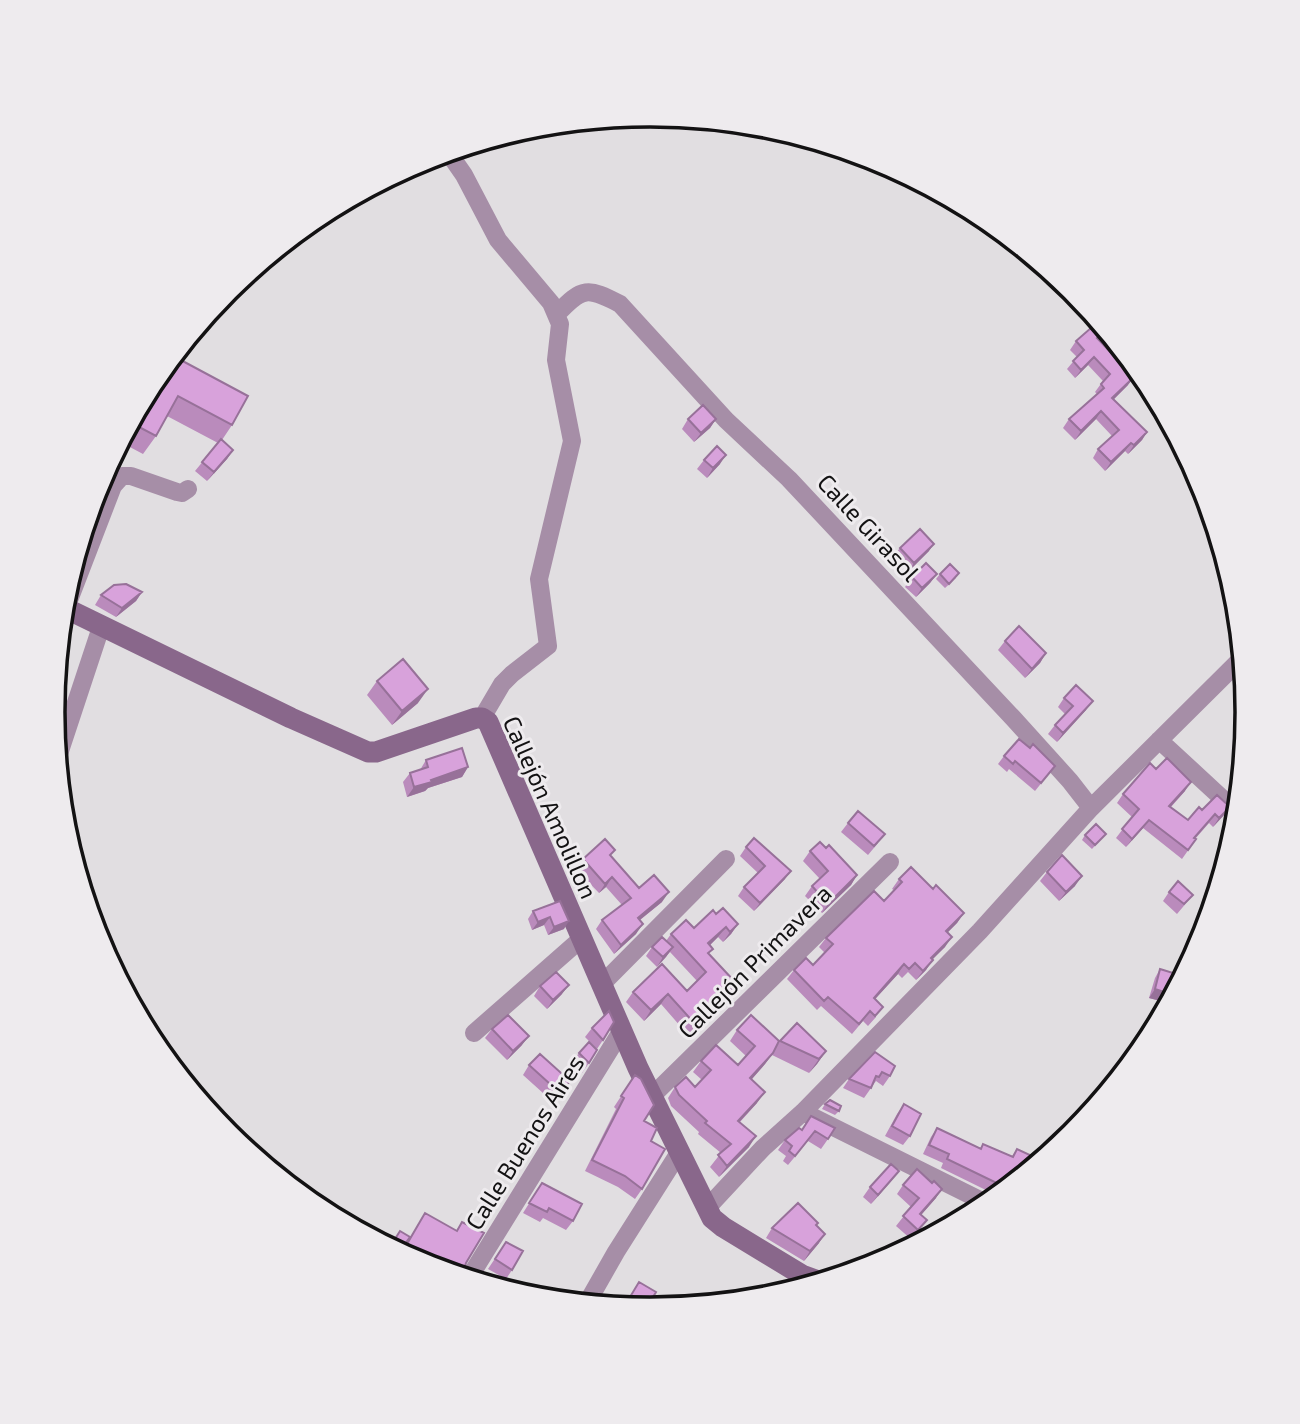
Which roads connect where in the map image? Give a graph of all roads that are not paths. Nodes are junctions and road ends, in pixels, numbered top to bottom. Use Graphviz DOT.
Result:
graph roads {
  1 [pos="454,161"];
  2 [pos="557,314"];
  3 [pos="188,489"];
  4 [pos="91,541"];
  5 [pos="74,613"];
  6 [pos="101,627"];
  7 [pos="1233,667"];
  8 [pos="482,718"];
  9 [pos="65,729"];
  10 [pos="1158,740"];
  11 [pos="1227,804"];
  12 [pos="1091,808"];
  13 [pos="726,859"];
  14 [pos="890,862"];
  15 [pos="581,939"];
  16 [pos="602,984"];
  17 [pos="622,1030"];
  18 [pos="474,1033"];
  19 [pos="652,1096"];
  20 [pos="803,1112"];
  21 [pos="680,1152"];
  22 [pos="976,1198"];
  23 [pos="707,1208"];
  24 [pos="474,1270"];
  25 [pos="805,1276"];
  26 [pos="592,1294"];
  1 -- 2 [label="street"];
  2 -- 8 [label="street"];
  2 -- 12 [label="street, Calle Girasol"];
  3 -- 4 [label="street"];
  5 -- 6 [label="street, Callejón Amolillon"];
  6 -- 8 [label="street, Callejón Amolillon"];
  6 -- 9 [label="street"];
  7 -- 10 [label="street"];
  8 -- 15 [label="street, Callejón Amolillon"];
  10 -- 11 [label="street"];
  10 -- 12 [label="street"];
  12 -- 20 [label="street"];
  13 -- 16 [label="street"];
  14 -- 19 [label="street, Callejón Primavera"];
  15 -- 16 [label="street, Callejón Amolillon"];
  15 -- 18 [label="street"];
  16 -- 17 [label="street, Callejón Amolillon"];
  17 -- 19 [label="street, Callejón Amolillon"];
  17 -- 24 [label="street, Calle Buenos Aires"];
  19 -- 21 [label="street, Callejón Amolillon"];
  20 -- 22 [label="street"];
  20 -- 23 [label="street"];
  21 -- 23 [label="street, Callejón Amolillon"];
  21 -- 26 [label="street"];
  23 -- 25 [label="street, Callejón Amolillon"];
}
